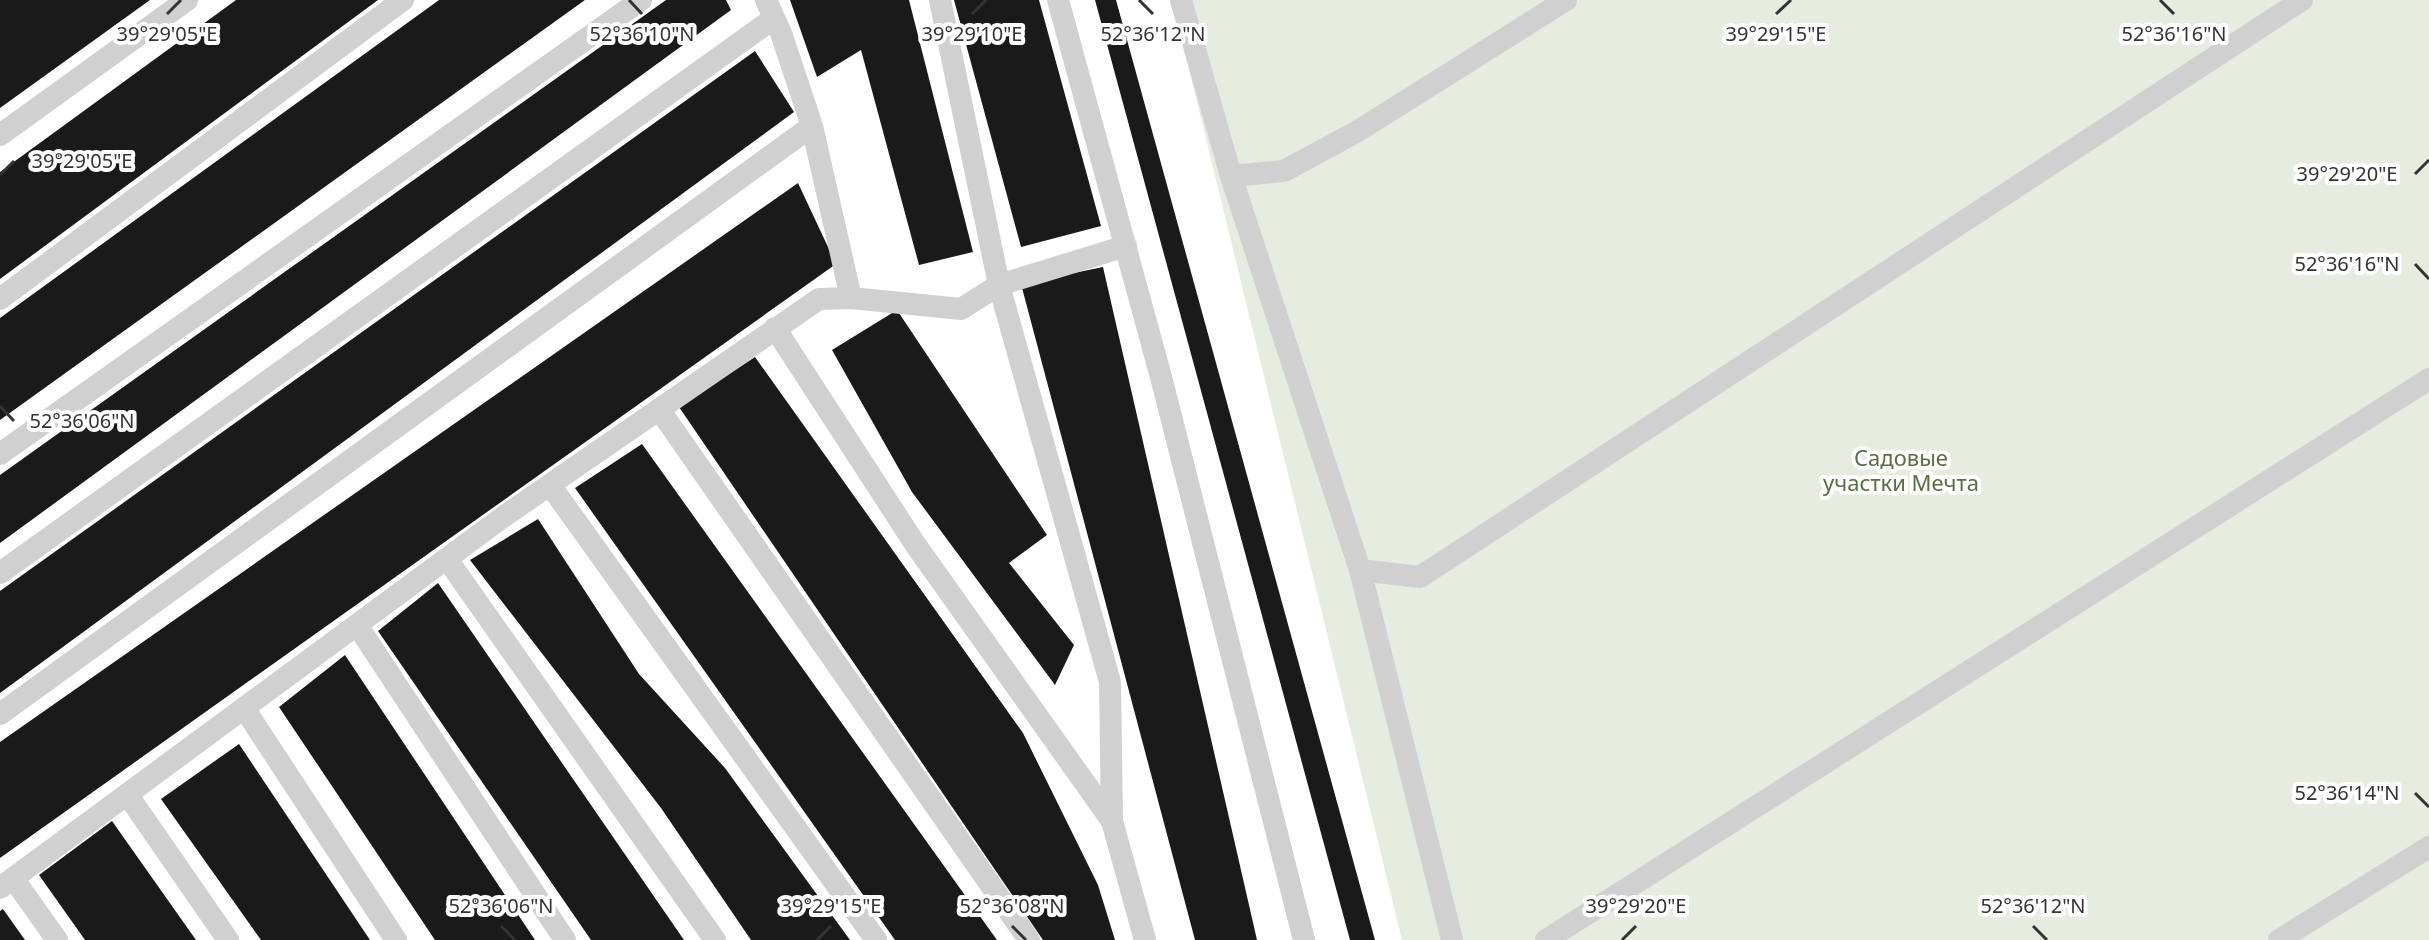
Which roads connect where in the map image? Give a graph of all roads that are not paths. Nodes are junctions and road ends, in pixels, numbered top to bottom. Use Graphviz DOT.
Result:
graph roads {
  1 [pos="187,0"];
  2 [pos="403,0"];
  3 [pos="641,0"];
  4 [pos="940,0"];
  5 [pos="1058,0"];
  6 [pos="1181,0"];
  7 [pos="1566,0"];
  8 [pos="2302,0"];
  9 [pos="770,9"];
  10 [pos="812,126"];
  11 [pos="0,135"];
  12 [pos="1231,176"];
  13 [pos="1126,246"];
  14 [pos="999,285"];
  15 [pos="851,298"];
  16 [pos="0,299"];
  17 [pos="775,328"];
  18 [pos="2429,379"];
  19 [pos="659,409"];
  20 [pos="0,454"];
  21 [pos="550,485"];
  22 [pos="447,559"];
  23 [pos="1360,570"];
  24 [pos="0,573"];
  25 [pos="357,625"];
  26 [pos="244,708"];
  27 [pos="0,714"];
  28 [pos="127,794"];
  29 [pos="1112,821"];
  30 [pos="2429,847"];
  31 [pos="6,883"];
  32 [pos="57,940"];
  33 [pos="228,940"];
  34 [pos="396,940"];
  35 [pos="565,940"];
  36 [pos="715,940"];
  37 [pos="876,940"];
  38 [pos="1029,940"];
  39 [pos="1145,940"];
  40 [pos="1304,940"];
  41 [pos="1452,940"];
  42 [pos="1546,940"];
  43 [pos="2279,940"];
  1 -- 11 [label="lane"];
  2 -- 16 [label="lane"];
  3 -- 20 [label="lane"];
  4 -- 14 [label="lane"];
  5 -- 13 [label="lane"];
  6 -- 12 [label="lane"];
  7 -- 12 [label="lane"];
  8 -- 23 [label="lane"];
  9 -- 10 [label="lane"];
  9 -- 24 [label="lane"];
  10 -- 15 [label="lane"];
  10 -- 27 [label="lane"];
  12 -- 23 [label="lane"];
  13 -- 14 [label="lane"];
  13 -- 40 [label="lane"];
  14 -- 15 [label="lane"];
  14 -- 29 [label="lane"];
  15 -- 17 [label="lane"];
  17 -- 19 [label="lane"];
  17 -- 29 [label="lane"];
  18 -- 42 [label="lane"];
  19 -- 21 [label="lane"];
  19 -- 38 [label="lane"];
  21 -- 22 [label="lane"];
  21 -- 37 [label="lane"];
  22 -- 25 [label="lane"];
  22 -- 36 [label="lane"];
  23 -- 41 [label="lane"];
  25 -- 26 [label="lane"];
  25 -- 35 [label="lane"];
  26 -- 28 [label="lane"];
  26 -- 34 [label="lane"];
  28 -- 31 [label="lane"];
  28 -- 33 [label="lane"];
  29 -- 39 [label="lane"];
  30 -- 43 [label="lane"];
  31 -- 32 [label="lane"];
}
